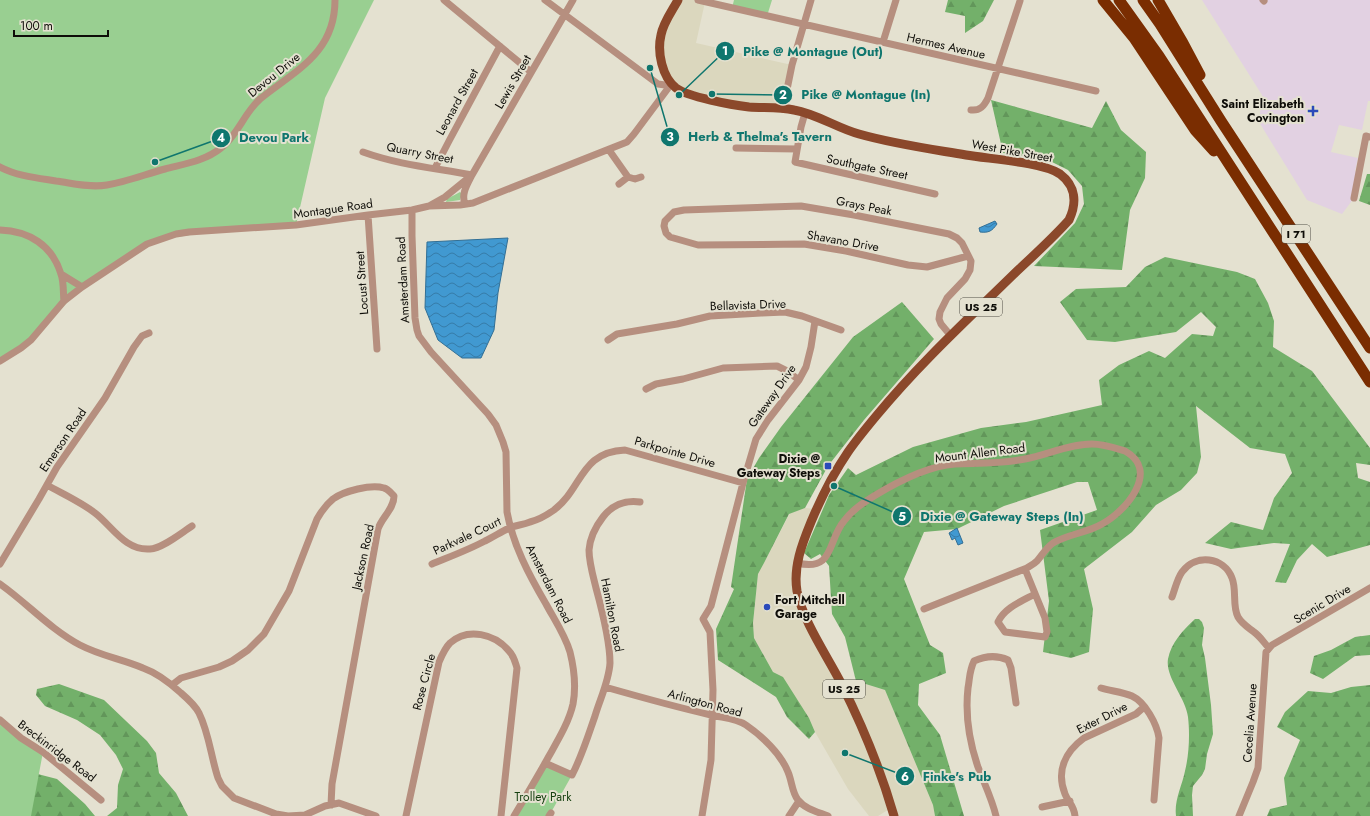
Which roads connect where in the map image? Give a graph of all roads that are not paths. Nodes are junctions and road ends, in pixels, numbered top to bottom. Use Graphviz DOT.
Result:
graph roads {
  1 [pos="335,0"];
  2 [pos="444,0"];
  3 [pos="545,0"];
  4 [pos="573,0"];
  5 [pos="678,0"];
  6 [pos="698,0"];
  7 [pos="734,0"];
  8 [pos="811,0"];
  9 [pos="896,0"];
  10 [pos="1103,0"];
  11 [pos="1119,0"];
  12 [pos="1143,0"];
  13 [pos="1158,0"];
  14 [pos="1020,1"];
  15 [pos="732,8"];
  16 [pos="565,14"];
  17 [pos="803,24"];
  18 [pos="883,42"];
  19 [pos="500,46"];
  20 [pos="998,68"];
  21 [pos="531,72"];
  22 [pos="672,84"];
  23 [pos="1096,91"];
  24 [pos="783,109"];
  25 [pos="971,110"];
  26 [pos="805,113"];
  27 [pos="1221,121"];
  28 [pos="1368,137"];
  29 [pos="736,148"];
  30 [pos="797,149"];
  31 [pos="609,150"];
  32 [pos="363,152"];
  33 [pos="0,167"];
  34 [pos="435,168"];
  35 [pos="1235,173"];
  36 [pos="472,175"];
  37 [pos="628,177"];
  38 [pos="641,177"];
  39 [pos="619,184"];
  40 [pos="936,194"];
  41 [pos="1354,198"];
  42 [pos="465,204"];
  43 [pos="429,206"];
  44 [pos="412,210"];
  45 [pos="368,214"];
  46 [pos="0,230"];
  47 [pos="666,233"];
  48 [pos="968,256"];
  49 [pos="61,274"];
  50 [pos="82,287"];
  51 [pos="64,301"];
  52 [pos="815,321"];
  53 [pos="841,330"];
  54 [pos="149,333"];
  55 [pos="951,336"];
  56 [pos="608,340"];
  57 [pos="1370,348"];
  58 [pos="377,349"];
  59 [pos="0,361"];
  60 [pos="799,380"];
  61 [pos="1370,382"];
  62 [pos="646,389"];
  63 [pos="743,483"];
  64 [pos="47,485"];
  65 [pos="640,502"];
  66 [pos="192,526"];
  67 [pos="511,528"];
  68 [pos="797,563"];
  69 [pos="0,564"];
  70 [pos="432,564"];
  71 [pos="1025,569"];
  72 [pos="0,584"];
  73 [pos="1370,588"];
  74 [pos="1036,594"];
  75 [pos="1172,597"];
  76 [pos="924,609"];
  77 [pos="1269,648"];
  78 [pos="172,685"];
  79 [pos="605,687"];
  80 [pos="1101,688"];
  81 [pos="1016,703"];
  82 [pos="1144,707"];
  83 [pos="712,716"];
  84 [pos="0,720"];
  85 [pos="545,763"];
  86 [pos="101,800"];
  87 [pos="1154,800"];
  88 [pos="799,801"];
  89 [pos="1070,801"];
  90 [pos="331,805"];
  91 [pos="1042,807"];
  92 [pos="376,816"];
  93 [pos="406,816"];
  94 [pos="501,816"];
  95 [pos="514,816"];
  96 [pos="702,816"];
  97 [pos="789,816"];
  98 [pos="828,816"];
  99 [pos="894,816"];
  100 [pos="996,816"];
  101 [pos="1075,816"];
  102 [pos="1239,816"];
  1 -- 33 [label="street, Devou Drive"];
  2 -- 19 [label="street"];
  3 -- 16 [label="street"];
  4 -- 16 [label="street, Lewis Street"];
  5 -- 22 [label="main road"];
  6 -- 15 [label="street, Hermes Avenue"];
  7 -- 15 [label="street"];
  8 -- 17 [label="street"];
  9 -- 18 [label="street"];
  10 -- 35 [label="highway"];
  11 -- 35 [label="highway, I 71"];
  12 -- 27 [label="highway, I 71"];
  13 -- 27 [label="highway"];
  14 -- 20 [label="street"];
  15 -- 17 [label="street, Hermes Avenue"];
  16 -- 21 [label="street, Lewis Street"];
  16 -- 22 [label="street"];
  17 -- 18 [label="street, Hermes Avenue"];
  17 -- 24 [label="street"];
  18 -- 20 [label="street, Hermes Avenue"];
  19 -- 21 [label="street"];
  19 -- 34 [label="street, Leonard Street"];
  20 -- 23 [label="street, Hermes Avenue"];
  20 -- 25 [label="street"];
  21 -- 36 [label="street, Lewis Street"];
  22 -- 24 [label="main road, West Pike Street / US 25"];
  22 -- 31 [label="street, Montague Road"];
  24 -- 26 [label="main road, West Pike Street / US 25"];
  26 -- 30 [label="street"];
  26 -- 55 [label="main road, West Pike Street / US 25"];
  27 -- 57 [label="highway, I 71"];
  28 -- 41 [label="street"];
  29 -- 30 [label="street"];
  30 -- 40 [label="street, Southgate Street"];
  31 -- 37 [label="street"];
  31 -- 42 [label="street, Montague Road"];
  32 -- 34 [label="street, Quarry Street"];
  34 -- 36 [label="street, Quarry Street"];
  35 -- 61 [label="highway, I 71"];
  36 -- 42 [label="street, Lewis Street"];
  36 -- 43 [label="street, Lewis Street"];
  37 -- 38 [label="street"];
  37 -- 39 [label="street"];
  42 -- 43 [label="street, Montague Road"];
  43 -- 44 [label="street, Montague Road"];
  44 -- 45 [label="street, Montague Road"];
  44 -- 67 [label="street, Amsterdam Road"];
  45 -- 50 [label="street, Montague Road"];
  45 -- 58 [label="street, Locust Street"];
  46 -- 49 [label="street"];
  47 -- 48 [label="street, Shavano Drive"];
  47 -- 48 [label="street, Grays Peak"];
  48 -- 55 [label="street"];
  49 -- 50 [label="street"];
  49 -- 51 [label="street"];
  50 -- 51 [label="street, Montague Road"];
  51 -- 59 [label="street, Montague Road"];
  52 -- 53 [label="street, Bellavista Drive"];
  52 -- 56 [label="street, Bellavista Drive"];
  52 -- 60 [label="street, Gateway Drive"];
  54 -- 64 [label="street, Emerson Road"];
  55 -- 68 [label="main road, West Pike Street / US 25"];
  60 -- 62 [label="street"];
  60 -- 63 [label="street, Gateway Drive"];
  63 -- 67 [label="street, Parkpointe Drive"];
  63 -- 83 [label="street, Gateway Drive"];
  64 -- 66 [label="street"];
  64 -- 69 [label="street, Emerson Road"];
  65 -- 79 [label="street, Hamilton Road"];
  67 -- 70 [label="street, Parkvale Court"];
  67 -- 85 [label="street, Amsterdam Road"];
  68 -- 71 [label="street, Mount Allen Road"];
  68 -- 99 [label="main road, US 25"];
  71 -- 74 [label="street"];
  71 -- 76 [label="street, Mount Allen Road"];
  72 -- 78 [label="street"];
  73 -- 77 [label="street, Scenic Drive"];
  74 -- 74 [label="street"];
  75 -- 77 [label="street"];
  77 -- 102 [label="street, Cecelia Avenue"];
  78 -- 90 [label="street"];
  78 -- 90 [label="street, Jackson Road"];
  79 -- 83 [label="street, Arlington Road"];
  79 -- 85 [label="street, Hamilton Road"];
  80 -- 82 [label="street"];
  81 -- 100 [label="street"];
  82 -- 87 [label="street"];
  82 -- 89 [label="street, Exter Drive"];
  83 -- 88 [label="street, Arlington Road"];
  83 -- 96 [label="street"];
  84 -- 86 [label="street, Breckinridge Road"];
  85 -- 95 [label="street, Amsterdam Road"];
  88 -- 97 [label="street"];
  88 -- 98 [label="street"];
  89 -- 91 [label="street"];
  89 -- 101 [label="street, Exter Drive"];
  90 -- 92 [label="street"];
  93 -- 94 [label="street, Rose Circle"];
}
